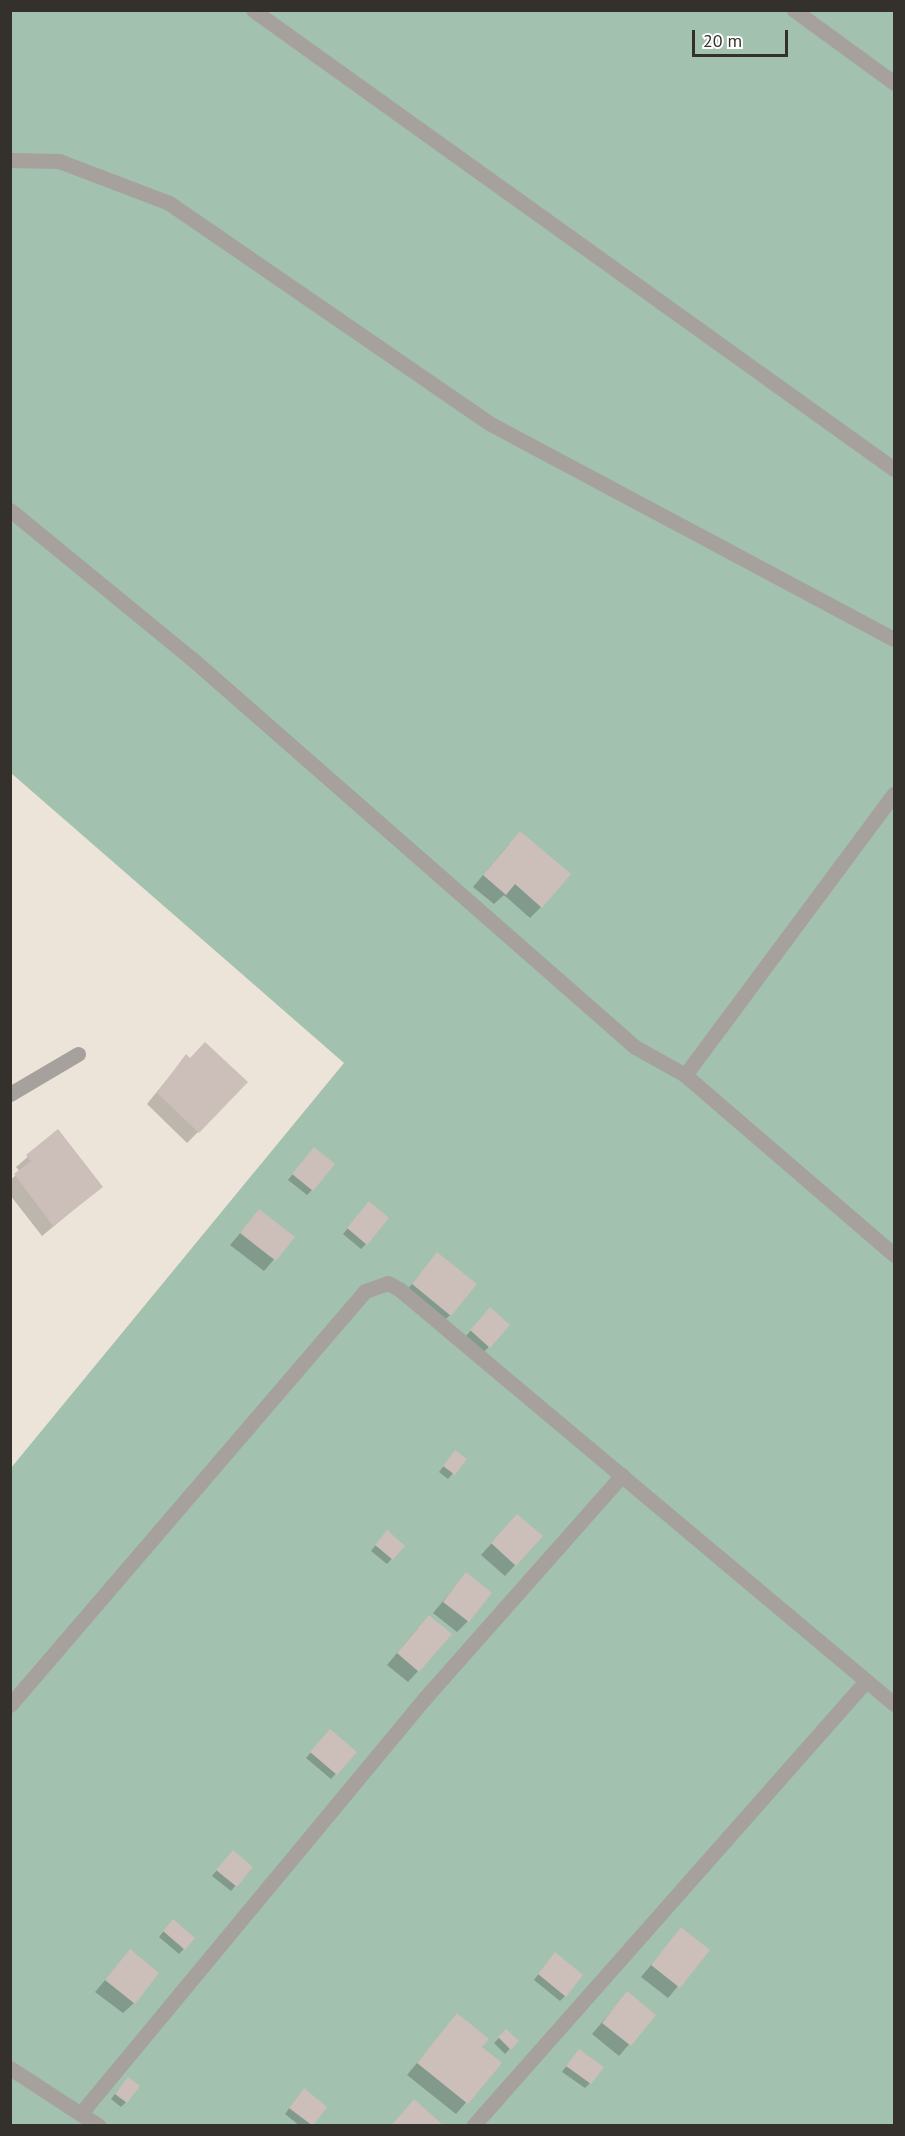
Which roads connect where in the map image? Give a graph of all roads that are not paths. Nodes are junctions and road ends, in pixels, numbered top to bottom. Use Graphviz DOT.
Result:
graph roads {
  1 [pos="253,10"];
  2 [pos="794,10"];
  3 [pos="894,83"];
  4 [pos="10,160"];
  5 [pos="894,469"];
  6 [pos="10,510"];
  7 [pos="894,639"];
  8 [pos="894,794"];
  9 [pos="78,1054"];
  10 [pos="685,1075"];
  11 [pos="10,1094"];
  12 [pos="894,1256"];
  13 [pos="622,1475"];
  14 [pos="866,1681"];
  15 [pos="894,1704"];
  16 [pos="10,1705"];
  17 [pos="10,2068"];
  18 [pos="81,2113"];
  19 [pos="99,2126"];
  20 [pos="472,2126"];
  1 -- 5 [label="street"];
  2 -- 3 [label="street"];
  4 -- 7 [label="street"];
  6 -- 10 [label="street"];
  8 -- 10 [label="street"];
  9 -- 11 [label="street"];
  10 -- 12 [label="street"];
  13 -- 14 [label="street"];
  13 -- 16 [label="street"];
  13 -- 18 [label="street"];
  14 -- 15 [label="street"];
  14 -- 20 [label="street"];
  17 -- 18 [label="street"];
  18 -- 19 [label="street"];
}
